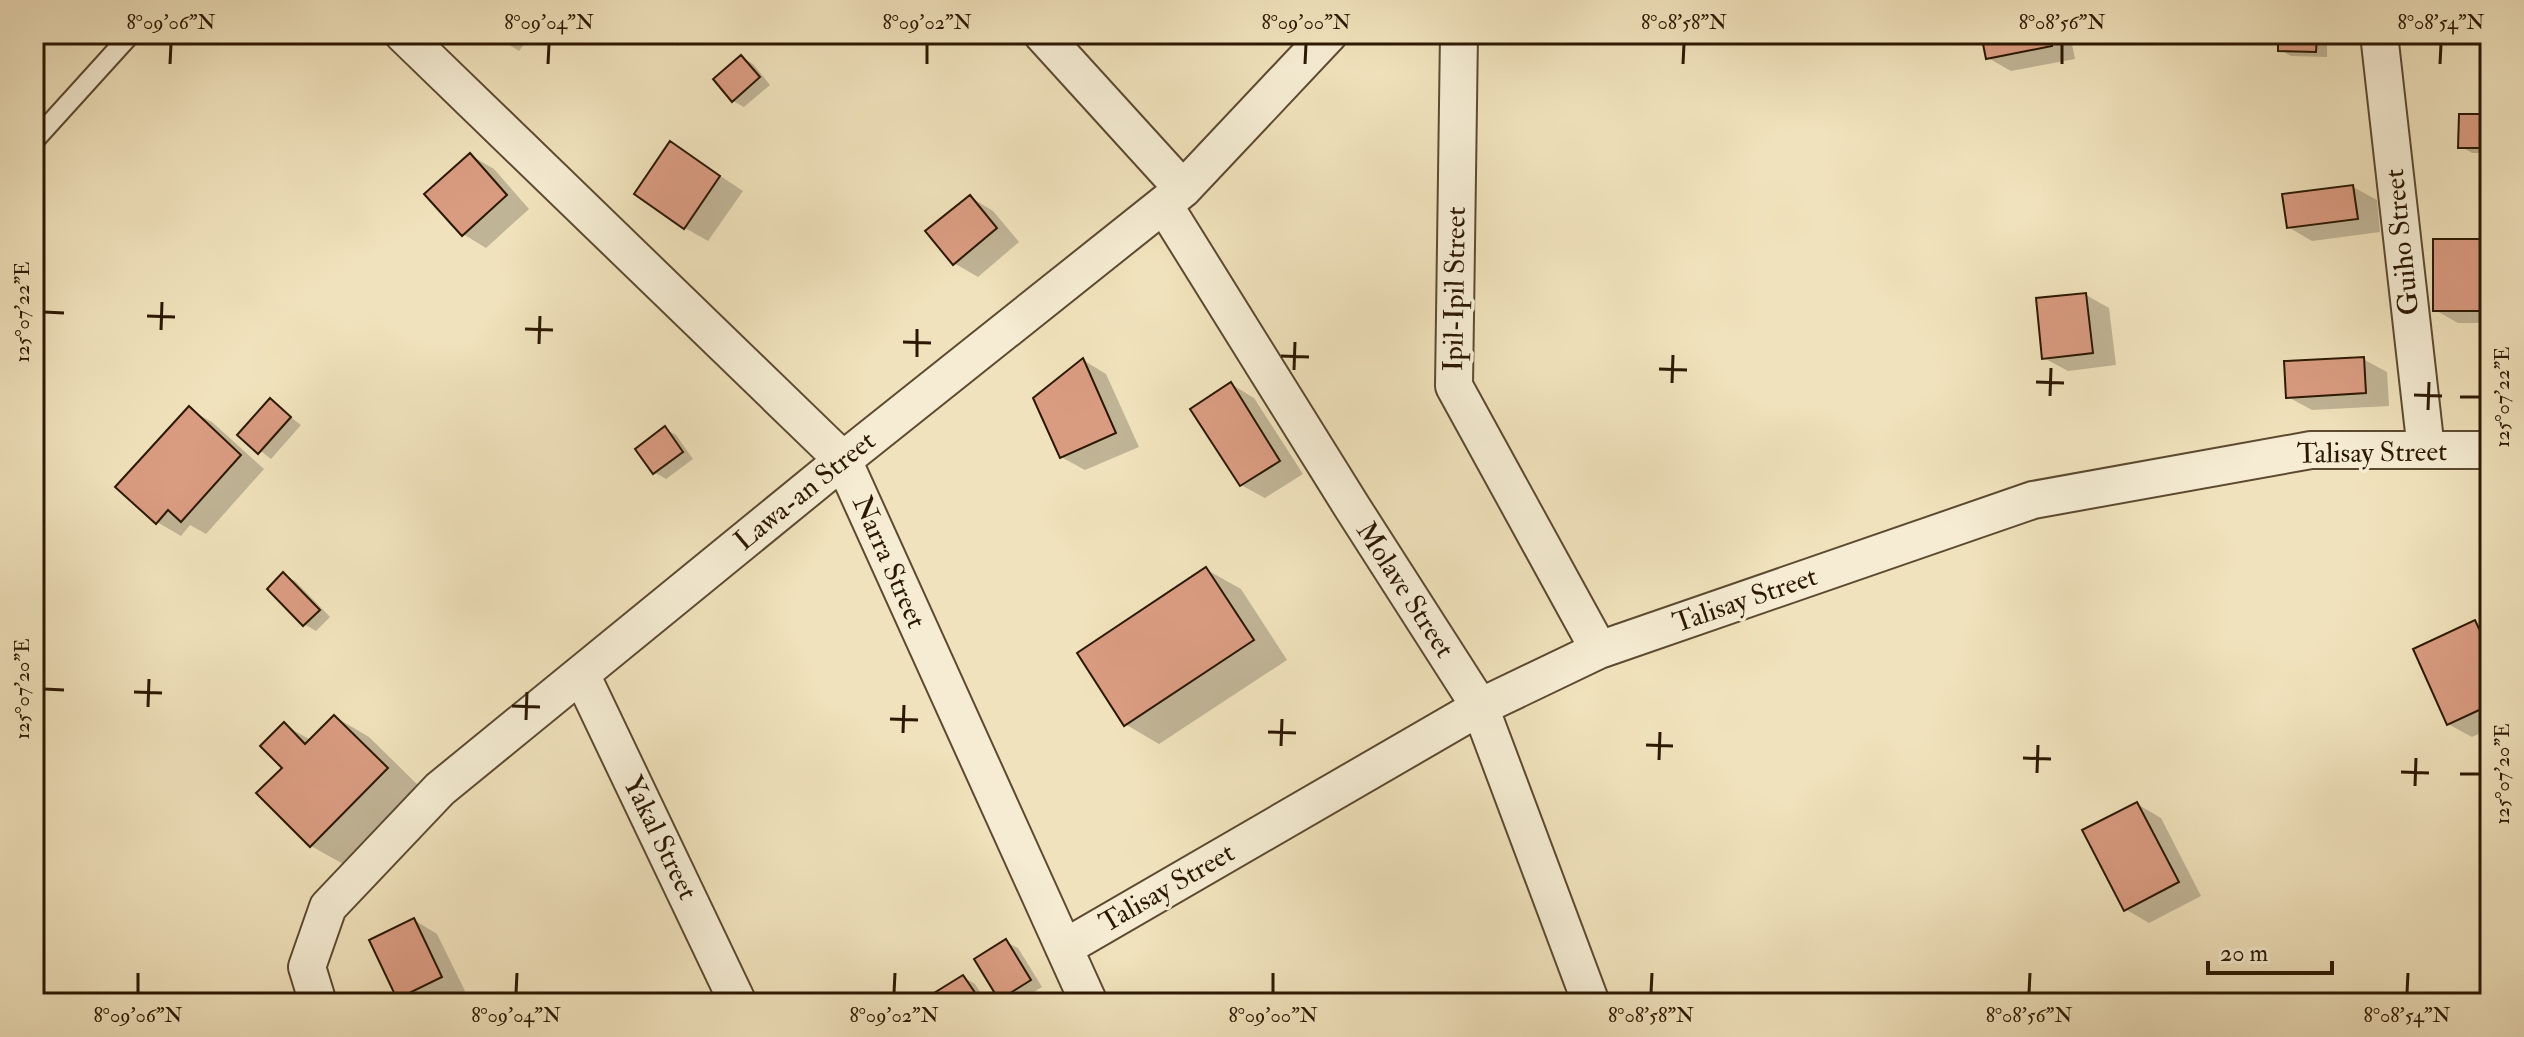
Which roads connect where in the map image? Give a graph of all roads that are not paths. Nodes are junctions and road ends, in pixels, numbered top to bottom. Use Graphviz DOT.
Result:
graph roads {
  1 [pos="131,34"];
  2 [pos="403,34"];
  3 [pos="1042,34"];
  4 [pos="1329,34"];
  5 [pos="1459,34"];
  6 [pos="2379,34"];
  7 [pos="34,141"];
  8 [pos="1173,197"];
  9 [pos="2426,450"];
  10 [pos="2490,450"];
  11 [pos="843,460"];
  12 [pos="1599,650"];
  13 [pos="581,674"];
  14 [pos="1480,707"];
  15 [pos="1064,948"];
  16 [pos="318,1003"];
  17 [pos="738,1003"];
  18 [pos="1089,1003"];
  19 [pos="1591,1003"];
  1 -- 7 [label="lane"];
  2 -- 11 [label="street, Narra Street"];
  3 -- 8 [label="street, Molave Street"];
  4 -- 8 [label="street, Lawa-an Street"];
  5 -- 12 [label="street, Ipil-Ipil Street"];
  6 -- 9 [label="street, Guiho Street"];
  8 -- 11 [label="street, Lawa-an Street"];
  8 -- 14 [label="street, Molave Street"];
  9 -- 10 [label="street, Talisay Street"];
  9 -- 12 [label="street, Talisay Street"];
  11 -- 13 [label="street, Lawa-an Street"];
  11 -- 15 [label="street, Narra Street"];
  12 -- 14 [label="street, Talisay Street"];
  13 -- 16 [label="street, Lawa-an Street"];
  13 -- 17 [label="street, Yakal Street"];
  14 -- 15 [label="street, Talisay Street"];
  14 -- 19 [label="street, Molave Street"];
  15 -- 18 [label="street, Narra Street"];
}
